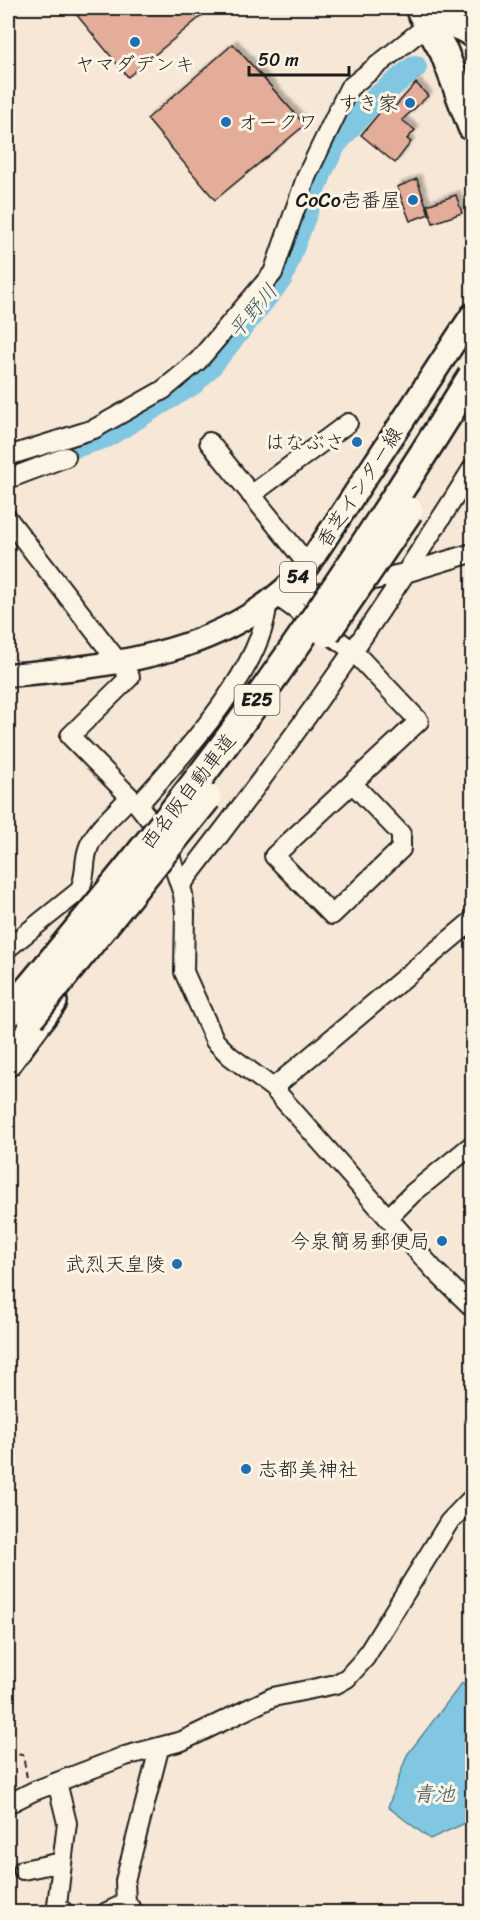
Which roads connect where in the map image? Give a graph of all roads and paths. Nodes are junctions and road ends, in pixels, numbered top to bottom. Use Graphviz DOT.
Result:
graph roads {
  1 [pos="424,16"];
  2 [pos="472,36"];
  3 [pos="472,128"];
  4 [pos="470,322"];
  5 [pos="472,376"];
  6 [pos="472,411"];
  7 [pos="348,423"];
  8 [pos="209,442"];
  9 [pos="8,456"];
  10 [pos="66,457"];
  11 [pos="472,469"];
  12 [pos="8,479"];
  13 [pos="251,495"];
  14 [pos="8,519"];
  15 [pos="472,553"];
  16 [pos="308,565"];
  17 [pos="409,572"];
  18 [pos="278,595"];
  19 [pos="353,651"];
  20 [pos="119,663"];
  21 [pos="8,675"];
  22 [pos="352,783"];
  23 [pos="134,801"];
  24 [pos="181,885"];
  25 [pos="472,921"];
  26 [pos="8,948"];
  27 [pos="20,1011"];
  28 [pos="8,1044"];
  29 [pos="8,1062"];
  30 [pos="273,1088"];
  31 [pos="472,1145"];
  32 [pos="388,1218"];
  33 [pos="472,1307"];
  34 [pos="472,1498"];
  35 [pos="159,1749"];
  36 [pos="8,1753"];
  37 [pos="57,1782"];
  38 [pos="30,1793"];
  39 [pos="8,1804"];
  40 [pos="62,1862"];
  41 [pos="22,1870"];
  42 [pos="130,1908"];
  43 [pos="64,1912"];
  44 [pos="107,1912"];
  1 -- 2 [label="main road"];
  1 -- 3 [label="highway"];
  1 -- 9 [label="street"];
  4 -- 16 [label="main road, 香芝インター線 / 54"];
  5 -- 27 [label="highway, 西名阪自動車道 / E25, bridge"];
  6 -- 27 [label="highway, 西名阪自動車道 / E25, bridge"];
  7 -- 13 [label="street"];
  8 -- 13 [label="street"];
  10 -- 12 [label="street"];
  11 -- 17 [label="street"];
  13 -- 16 [label="street"];
  14 -- 20 [label="street"];
  15 -- 17 [label="street"];
  16 -- 18 [label="main road, 香芝インター線 / 54"];
  17 -- 18 [label="street"];
  17 -- 19 [label="street"];
  18 -- 19 [label="street"];
  18 -- 20 [label="main road, 香芝インター線 / 54"];
  18 -- 23 [label="street"];
  19 -- 22 [label="street"];
  19 -- 24 [label="street"];
  20 -- 21 [label="main road, 香芝インター線 / 54"];
  20 -- 23 [label="street"];
  22 -- 22 [label="street"];
  23 -- 24 [label="street"];
  23 -- 26 [label="street"];
  24 -- 30 [label="street"];
  25 -- 30 [label="street"];
  27 -- 28 [label="highway, 西名阪自動車道 / E25"];
  27 -- 29 [label="highway"];
  30 -- 32 [label="street"];
  31 -- 32 [label="street"];
  32 -- 33 [label="street"];
  34 -- 35 [label="street"];
  35 -- 37 [label="street"];
  35 -- 42 [label="street"];
  36 -- 38 [label="path"];
  37 -- 38 [label="street"];
  37 -- 40 [label="street"];
  38 -- 39 [label="street"];
  40 -- 41 [label="street"];
  40 -- 43 [label="street"];
  42 -- 44 [label="street"];
}
